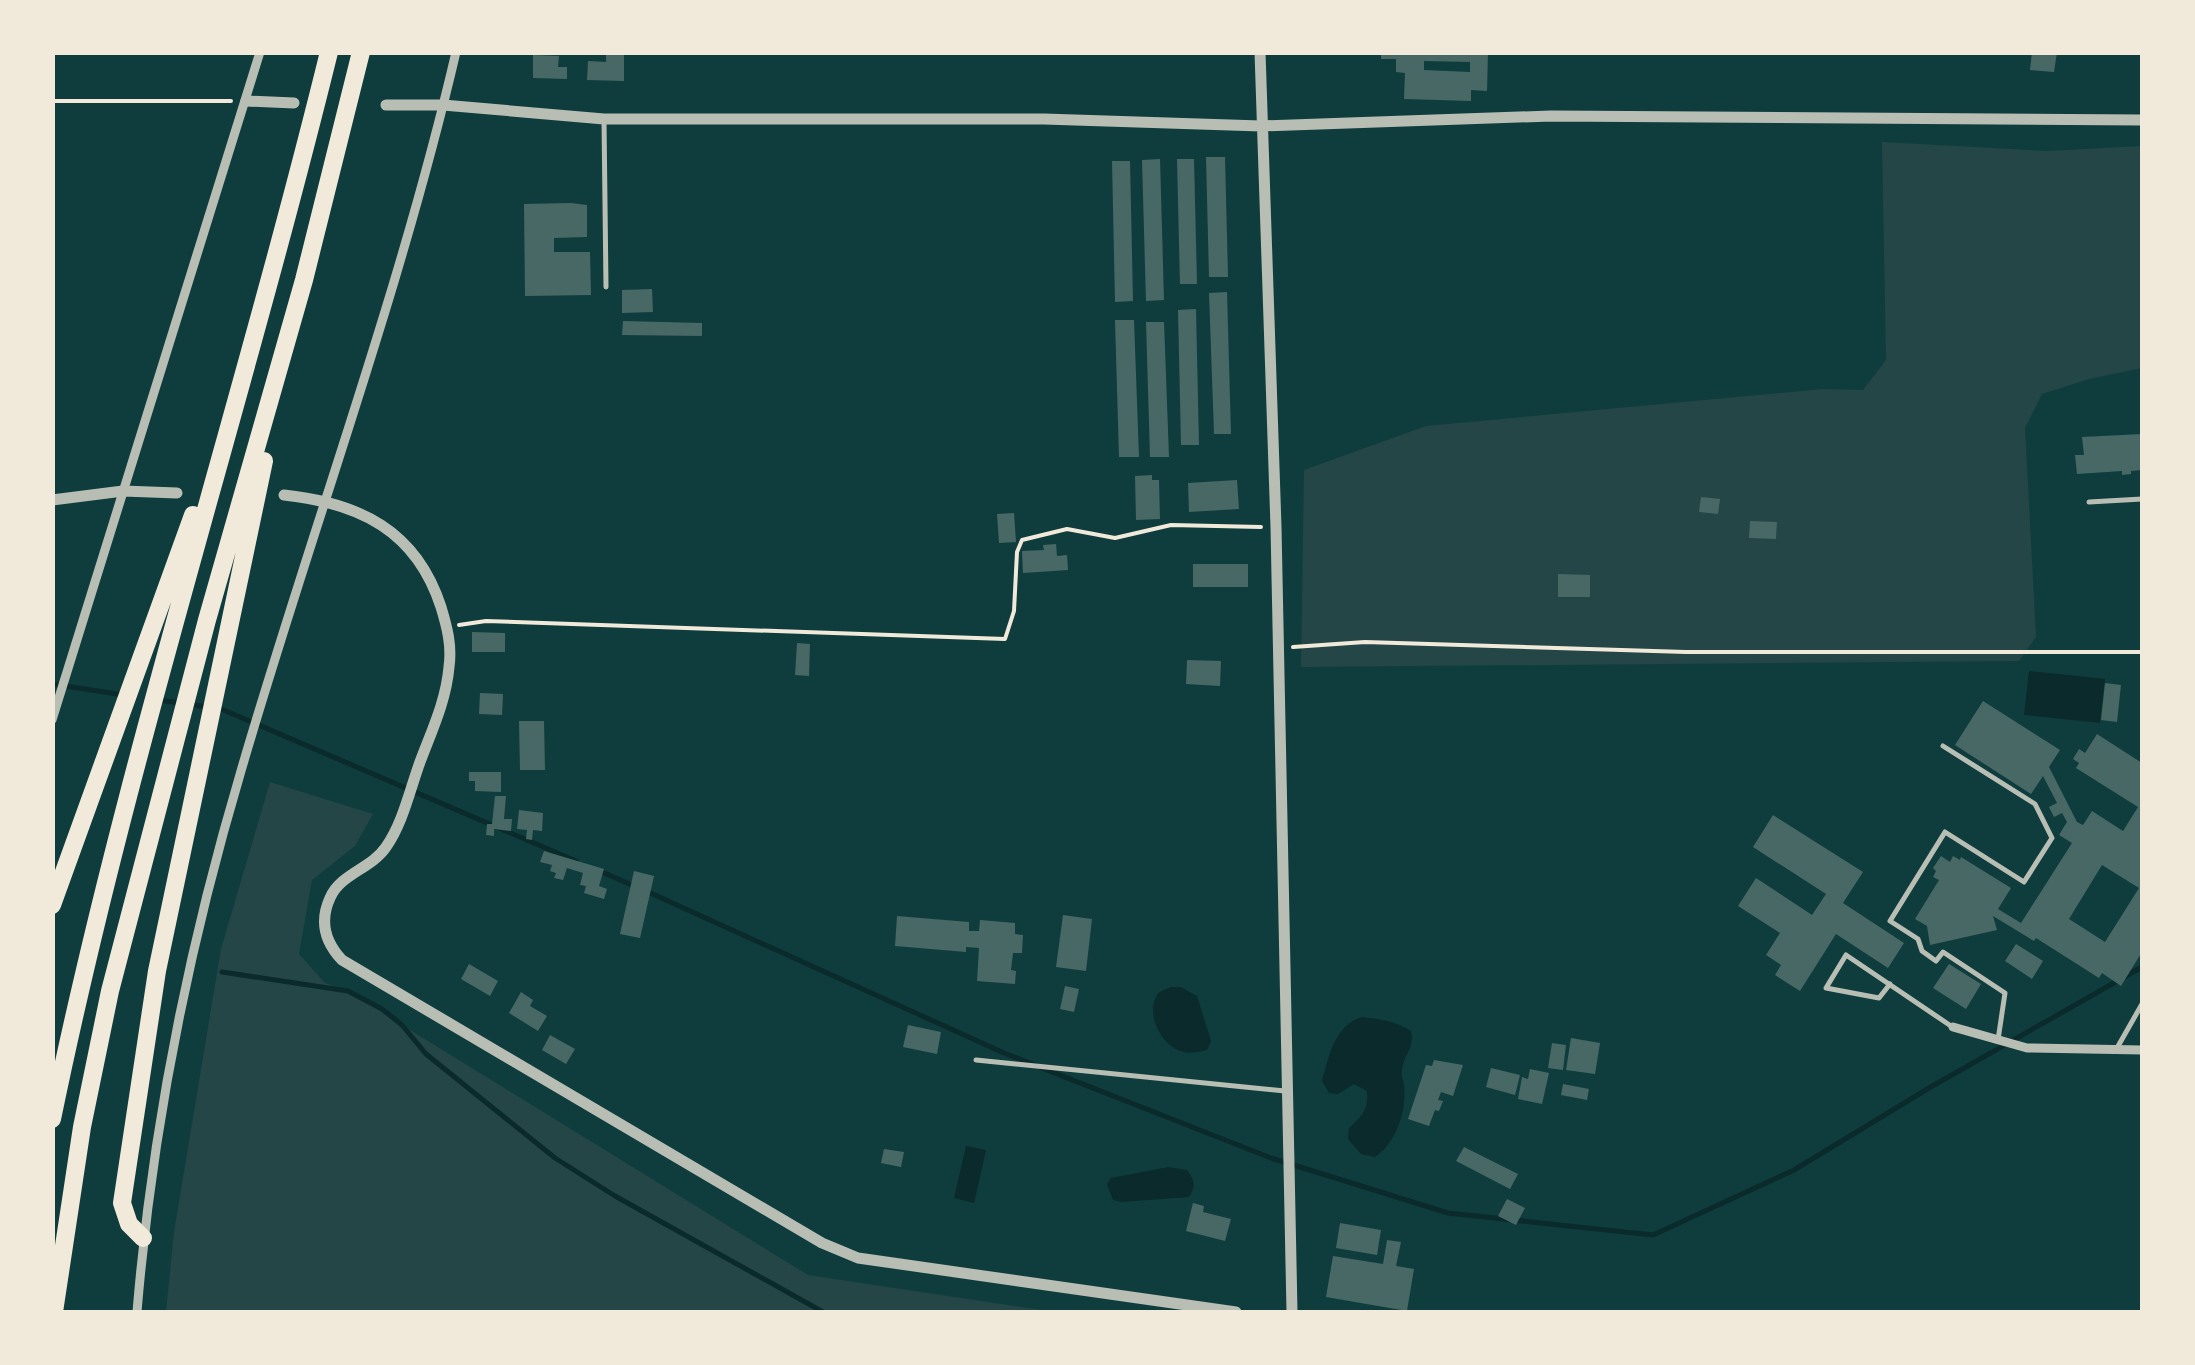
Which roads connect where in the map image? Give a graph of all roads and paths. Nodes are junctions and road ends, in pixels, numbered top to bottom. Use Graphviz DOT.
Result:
graph roads {
  1 [pos="260,52"];
  2 [pos="329,52"];
  3 [pos="361,52"];
  4 [pos="456,52"];
  5 [pos="1260,52"];
  6 [pos="52,101"];
  7 [pos="246,101"];
  8 [pos="294,103"];
  9 [pos="386,105"];
  10 [pos="443,106"];
  11 [pos="604,119"];
  12 [pos="2142,120"];
  13 [pos="1261,126"];
  14 [pos="304,280"];
  15 [pos="606,287"];
  16 [pos="237,400"];
  17 [pos="123,491"];
  18 [pos="177,493"];
  19 [pos="284,495"];
  20 [pos="325,499"];
  21 [pos="2142,499"];
  22 [pos="52,500"];
  23 [pos="2089,502"];
  24 [pos="1276,528"];
  25 [pos="447,626"];
  26 [pos="1277,648"];
  27 [pos="2142,652"];
  28 [pos="52,720"];
  29 [pos="1944,746"];
  30 [pos="52,905"];
  31 [pos="1890,984"];
  32 [pos="2142,1004"];
  33 [pos="1953,1027"];
  34 [pos="1998,1040"];
  35 [pos="2116,1050"];
  36 [pos="2142,1050"];
  37 [pos="976,1060"];
  38 [pos="1288,1092"];
  39 [pos="52,1119"];
  40 [pos="143,1238"];
  41 [pos="54,1312"];
  42 [pos="136,1312"];
  43 [pos="1236,1312"];
  44 [pos="1292,1312"];
  1 -- 7 [label="street"];
  2 -- 16 [label="highway"];
  3 -- 14 [label="highway"];
  4 -- 10 [label="street"];
  5 -- 13 [label="street"];
  6 -- 7 [label="path"];
  7 -- 8 [label="street"];
  7 -- 17 [label="street"];
  9 -- 10 [label="street"];
  10 -- 11 [label="street"];
  10 -- 20 [label="street"];
  11 -- 13 [label="street"];
  11 -- 15 [label="lane"];
  12 -- 13 [label="street"];
  13 -- 24 [label="street"];
  14 -- 40 [label="highway"];
  14 -- 41 [label="highway"];
  16 -- 30 [label="highway"];
  16 -- 39 [label="highway"];
  17 -- 18 [label="street"];
  17 -- 22 [label="street"];
  17 -- 28 [label="street"];
  19 -- 20 [label="street"];
  20 -- 25 [label="street"];
  20 -- 40 [label="street"];
  21 -- 23 [label="lane"];
  24 -- 25 [label="path"];
  24 -- 26 [label="street"];
  25 -- 43 [label="street"];
  26 -- 27 [label="path"];
  26 -- 38 [label="street"];
  29 -- 34 [label="lane"];
  31 -- 31 [label="lane"];
  31 -- 33 [label="lane"];
  32 -- 35 [label="lane"];
  33 -- 34 [label="street"];
  34 -- 35 [label="street"];
  35 -- 36 [label="street"];
  37 -- 38 [label="lane"];
  38 -- 44 [label="street"];
  40 -- 42 [label="street"];
}
